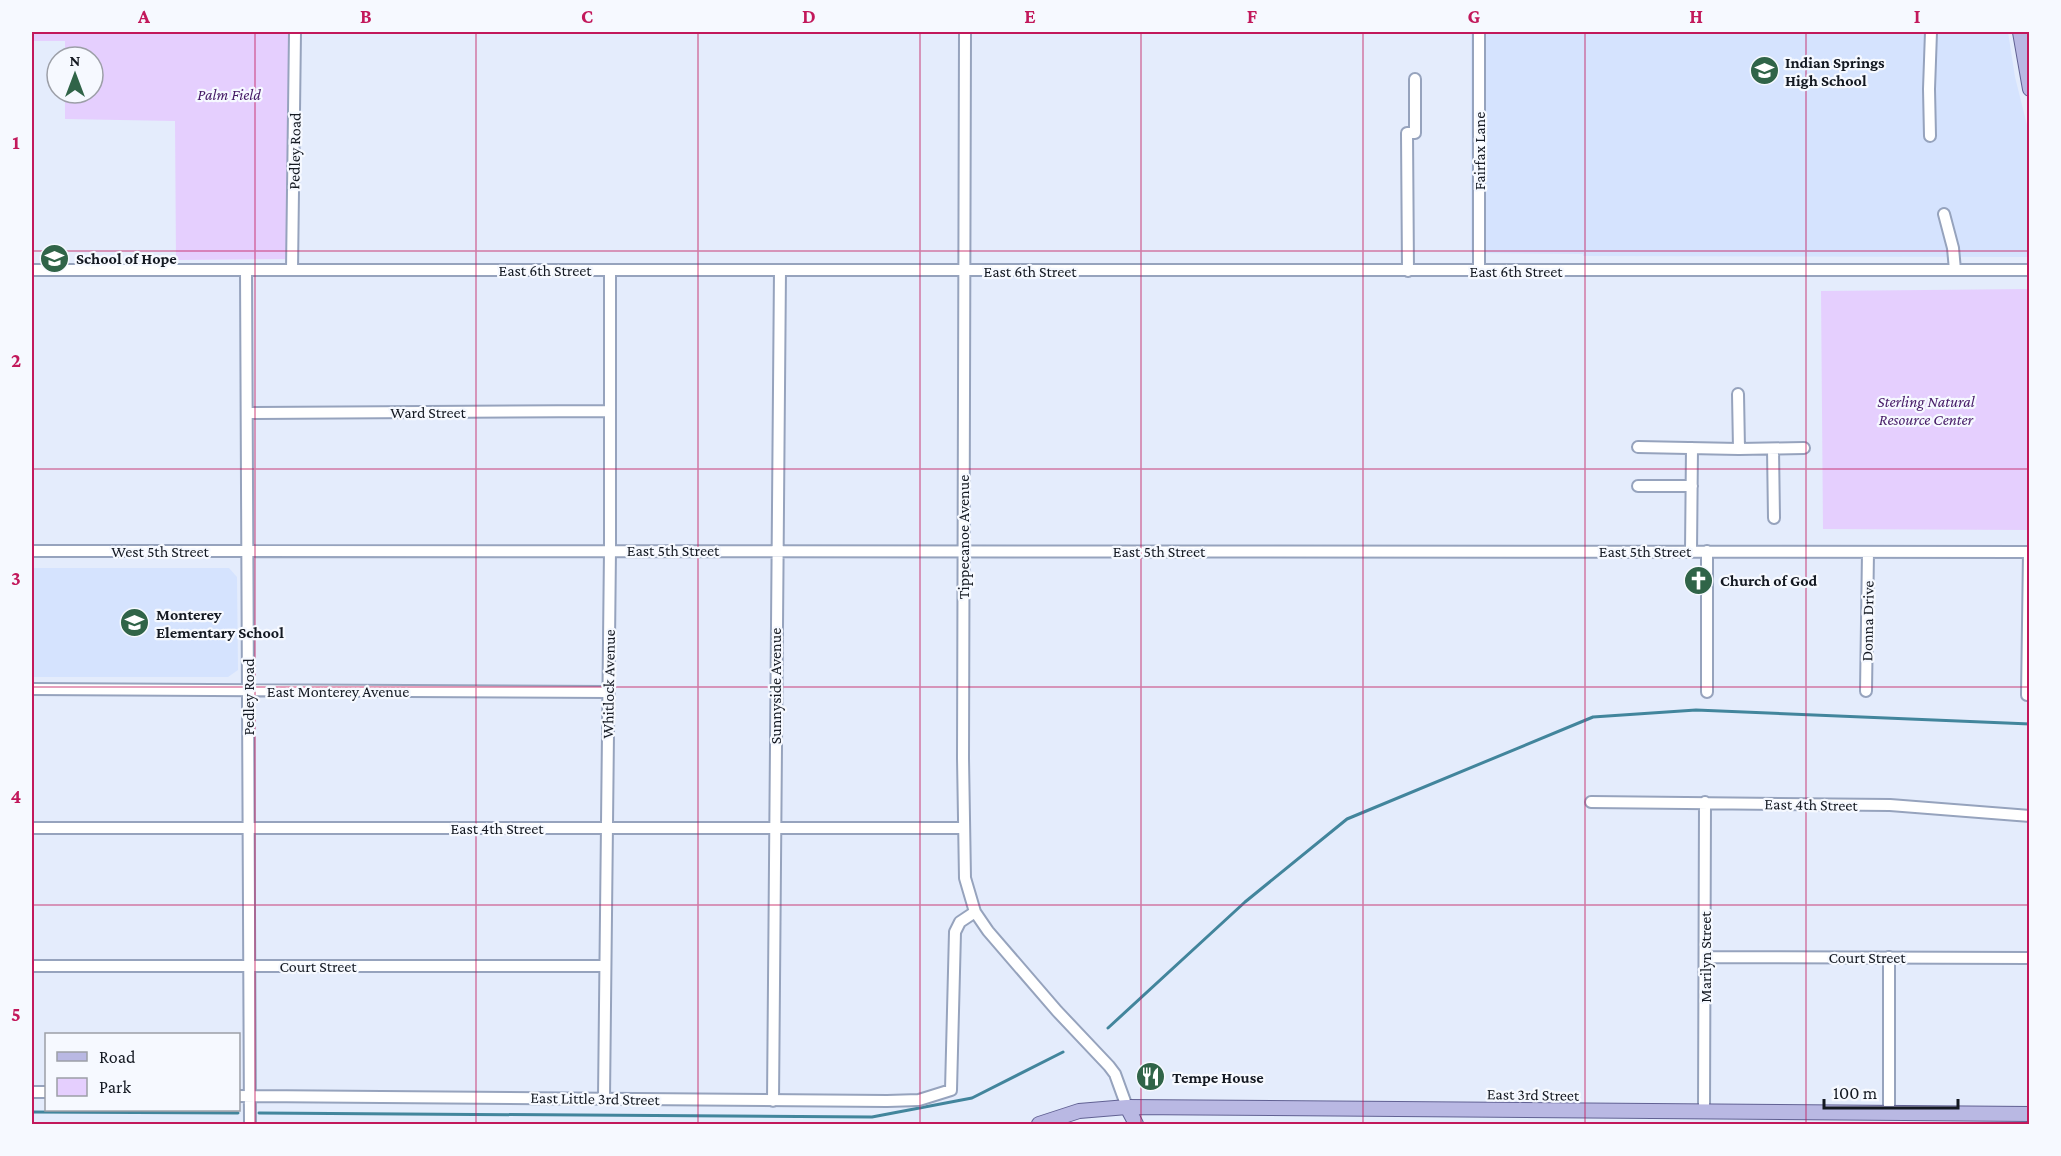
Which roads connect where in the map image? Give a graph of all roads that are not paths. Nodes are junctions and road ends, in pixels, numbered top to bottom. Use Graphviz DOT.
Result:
graph roads {
  1 [pos="295,32"];
  2 [pos="965,32"];
  3 [pos="1479,32"];
  4 [pos="1932,32"];
  5 [pos="2020,32"];
  6 [pos="1415,79"];
  7 [pos="2030,89"];
  8 [pos="1930,136"];
  9 [pos="1944,214"];
  10 [pos="32,270"];
  11 [pos="246,270"];
  12 [pos="292,270"];
  13 [pos="610,270"];
  14 [pos="780,270"];
  15 [pos="1954,270"];
  16 [pos="2030,270"];
  17 [pos="965,271"];
  18 [pos="1408,271"];
  19 [pos="1479,271"];
  20 [pos="1738,394"];
  21 [pos="609,411"];
  22 [pos="247,413"];
  23 [pos="1638,447"];
  24 [pos="1692,448"];
  25 [pos="1773,448"];
  26 [pos="1804,448"];
  27 [pos="1739,449"];
  28 [pos="1638,486"];
  29 [pos="1692,486"];
  30 [pos="1774,518"];
  31 [pos="610,550"];
  32 [pos="776,550"];
  33 [pos="963,550"];
  34 [pos="32,551"];
  35 [pos="247,551"];
  36 [pos="289,551"];
  37 [pos="1691,551"];
  38 [pos="1707,551"];
  39 [pos="1868,552"];
  40 [pos="2029,552"];
  41 [pos="32,689"];
  42 [pos="248,691"];
  43 [pos="1866,691"];
  44 [pos="608,692"];
  45 [pos="1707,692"];
  46 [pos="2027,695"];
  47 [pos="1591,802"];
  48 [pos="1706,802"];
  49 [pos="2030,816"];
  50 [pos="32,828"];
  51 [pos="248,828"];
  52 [pos="607,828"];
  53 [pos="775,828"];
  54 [pos="963,828"];
  55 [pos="975,912"];
  56 [pos="1705,957"];
  57 [pos="1889,957"];
  58 [pos="2030,958"];
  59 [pos="32,966"];
  60 [pos="248,966"];
  61 [pos="605,966"];
  62 [pos="244,1096"];
  63 [pos="604,1098"];
  64 [pos="773,1101"];
  65 [pos="1127,1107"];
  66 [pos="1704,1112"];
  67 [pos="1889,1113"];
  68 [pos="2030,1114"];
  69 [pos="250,1125"];
  70 [pos="1039,1125"];
  71 [pos="1124,1125"];
  72 [pos="1136,1125"];
  1 -- 12 [label="street, Pedley Road"];
  2 -- 17 [label="street, Tippecanoe Avenue"];
  3 -- 19 [label="street, Fairfax Lane"];
  4 -- 8 [label="street"];
  5 -- 7 [label="main road"];
  6 -- 18 [label="street"];
  9 -- 15 [label="street"];
  10 -- 11 [label="street, East 6th Street"];
  11 -- 12 [label="street, East 6th Street"];
  11 -- 22 [label="street, Pedley Road"];
  12 -- 13 [label="street, East 6th Street"];
  13 -- 14 [label="street, East 6th Street"];
  13 -- 21 [label="street, Whitlock Avenue"];
  14 -- 17 [label="street, East 6th Street"];
  14 -- 32 [label="street, Sunnyside Avenue"];
  15 -- 16 [label="street, East 6th Street"];
  15 -- 19 [label="street, East 6th Street"];
  17 -- 18 [label="street, East 6th Street"];
  17 -- 33 [label="street, Tippecanoe Avenue"];
  18 -- 19 [label="street, East 6th Street"];
  20 -- 27 [label="street"];
  21 -- 22 [label="street, Ward Street"];
  21 -- 31 [label="street, Whitlock Avenue"];
  22 -- 35 [label="street, Pedley Road"];
  23 -- 24 [label="street"];
  24 -- 27 [label="street"];
  24 -- 29 [label="street"];
  25 -- 26 [label="street"];
  25 -- 27 [label="street"];
  25 -- 30 [label="street"];
  28 -- 29 [label="street"];
  29 -- 37 [label="street"];
  31 -- 32 [label="street, East 5th Street"];
  31 -- 36 [label="street, East 5th Street"];
  31 -- 44 [label="street, Whitlock Avenue"];
  32 -- 33 [label="street, East 5th Street"];
  32 -- 53 [label="street, Sunnyside Avenue"];
  33 -- 37 [label="street, East 5th Street"];
  33 -- 54 [label="street, Tippecanoe Avenue"];
  34 -- 35 [label="street, West 5th Street"];
  35 -- 36 [label="street, West 5th Street"];
  35 -- 42 [label="street, Pedley Road"];
  37 -- 38 [label="street, East 5th Street"];
  38 -- 39 [label="street, East 5th Street"];
  38 -- 45 [label="street"];
  39 -- 40 [label="street, East 5th Street"];
  39 -- 43 [label="street, Donna Drive"];
  40 -- 46 [label="street"];
  41 -- 42 [label="street, East Monterey Avenue"];
  42 -- 44 [label="street, East Monterey Avenue"];
  42 -- 51 [label="street, Pedley Road"];
  44 -- 52 [label="street, Whitlock Avenue"];
  47 -- 48 [label="street, East 4th Street"];
  48 -- 49 [label="street, East 4th Street"];
  48 -- 56 [label="street, Marilyn Street"];
  50 -- 51 [label="street, East 4th Street"];
  51 -- 52 [label="street, East 4th Street"];
  51 -- 60 [label="street, Pedley Road"];
  52 -- 53 [label="street, East 4th Street"];
  52 -- 61 [label="street, Whitlock Avenue"];
  53 -- 54 [label="street, East 4th Street"];
  53 -- 64 [label="street, Sunnyside Avenue"];
  54 -- 55 [label="street, Tippecanoe Avenue"];
  55 -- 64 [label="street, East Little 3rd Street"];
  55 -- 65 [label="street, Tippecanoe Avenue"];
  56 -- 57 [label="street, Court Street"];
  56 -- 66 [label="street, Marilyn Street"];
  57 -- 58 [label="street, Court Street"];
  57 -- 67 [label="street"];
  59 -- 60 [label="street, Court Street"];
  60 -- 61 [label="street, Court Street"];
  60 -- 62 [label="street, Pedley Road"];
  61 -- 63 [label="street, Whitlock Avenue"];
  62 -- 63 [label="street, East Little 3rd Street"];
  62 -- 69 [label="street, Pedley Road"];
  63 -- 64 [label="street, East Little 3rd Street"];
  65 -- 66 [label="main road, East 3rd Street"];
  65 -- 70 [label="main road, East 3rd Street"];
  65 -- 71 [label="main road"];
  65 -- 72 [label="main road"];
  66 -- 67 [label="main road, East 3rd Street"];
  67 -- 68 [label="main road, East 3rd Street"];
}
